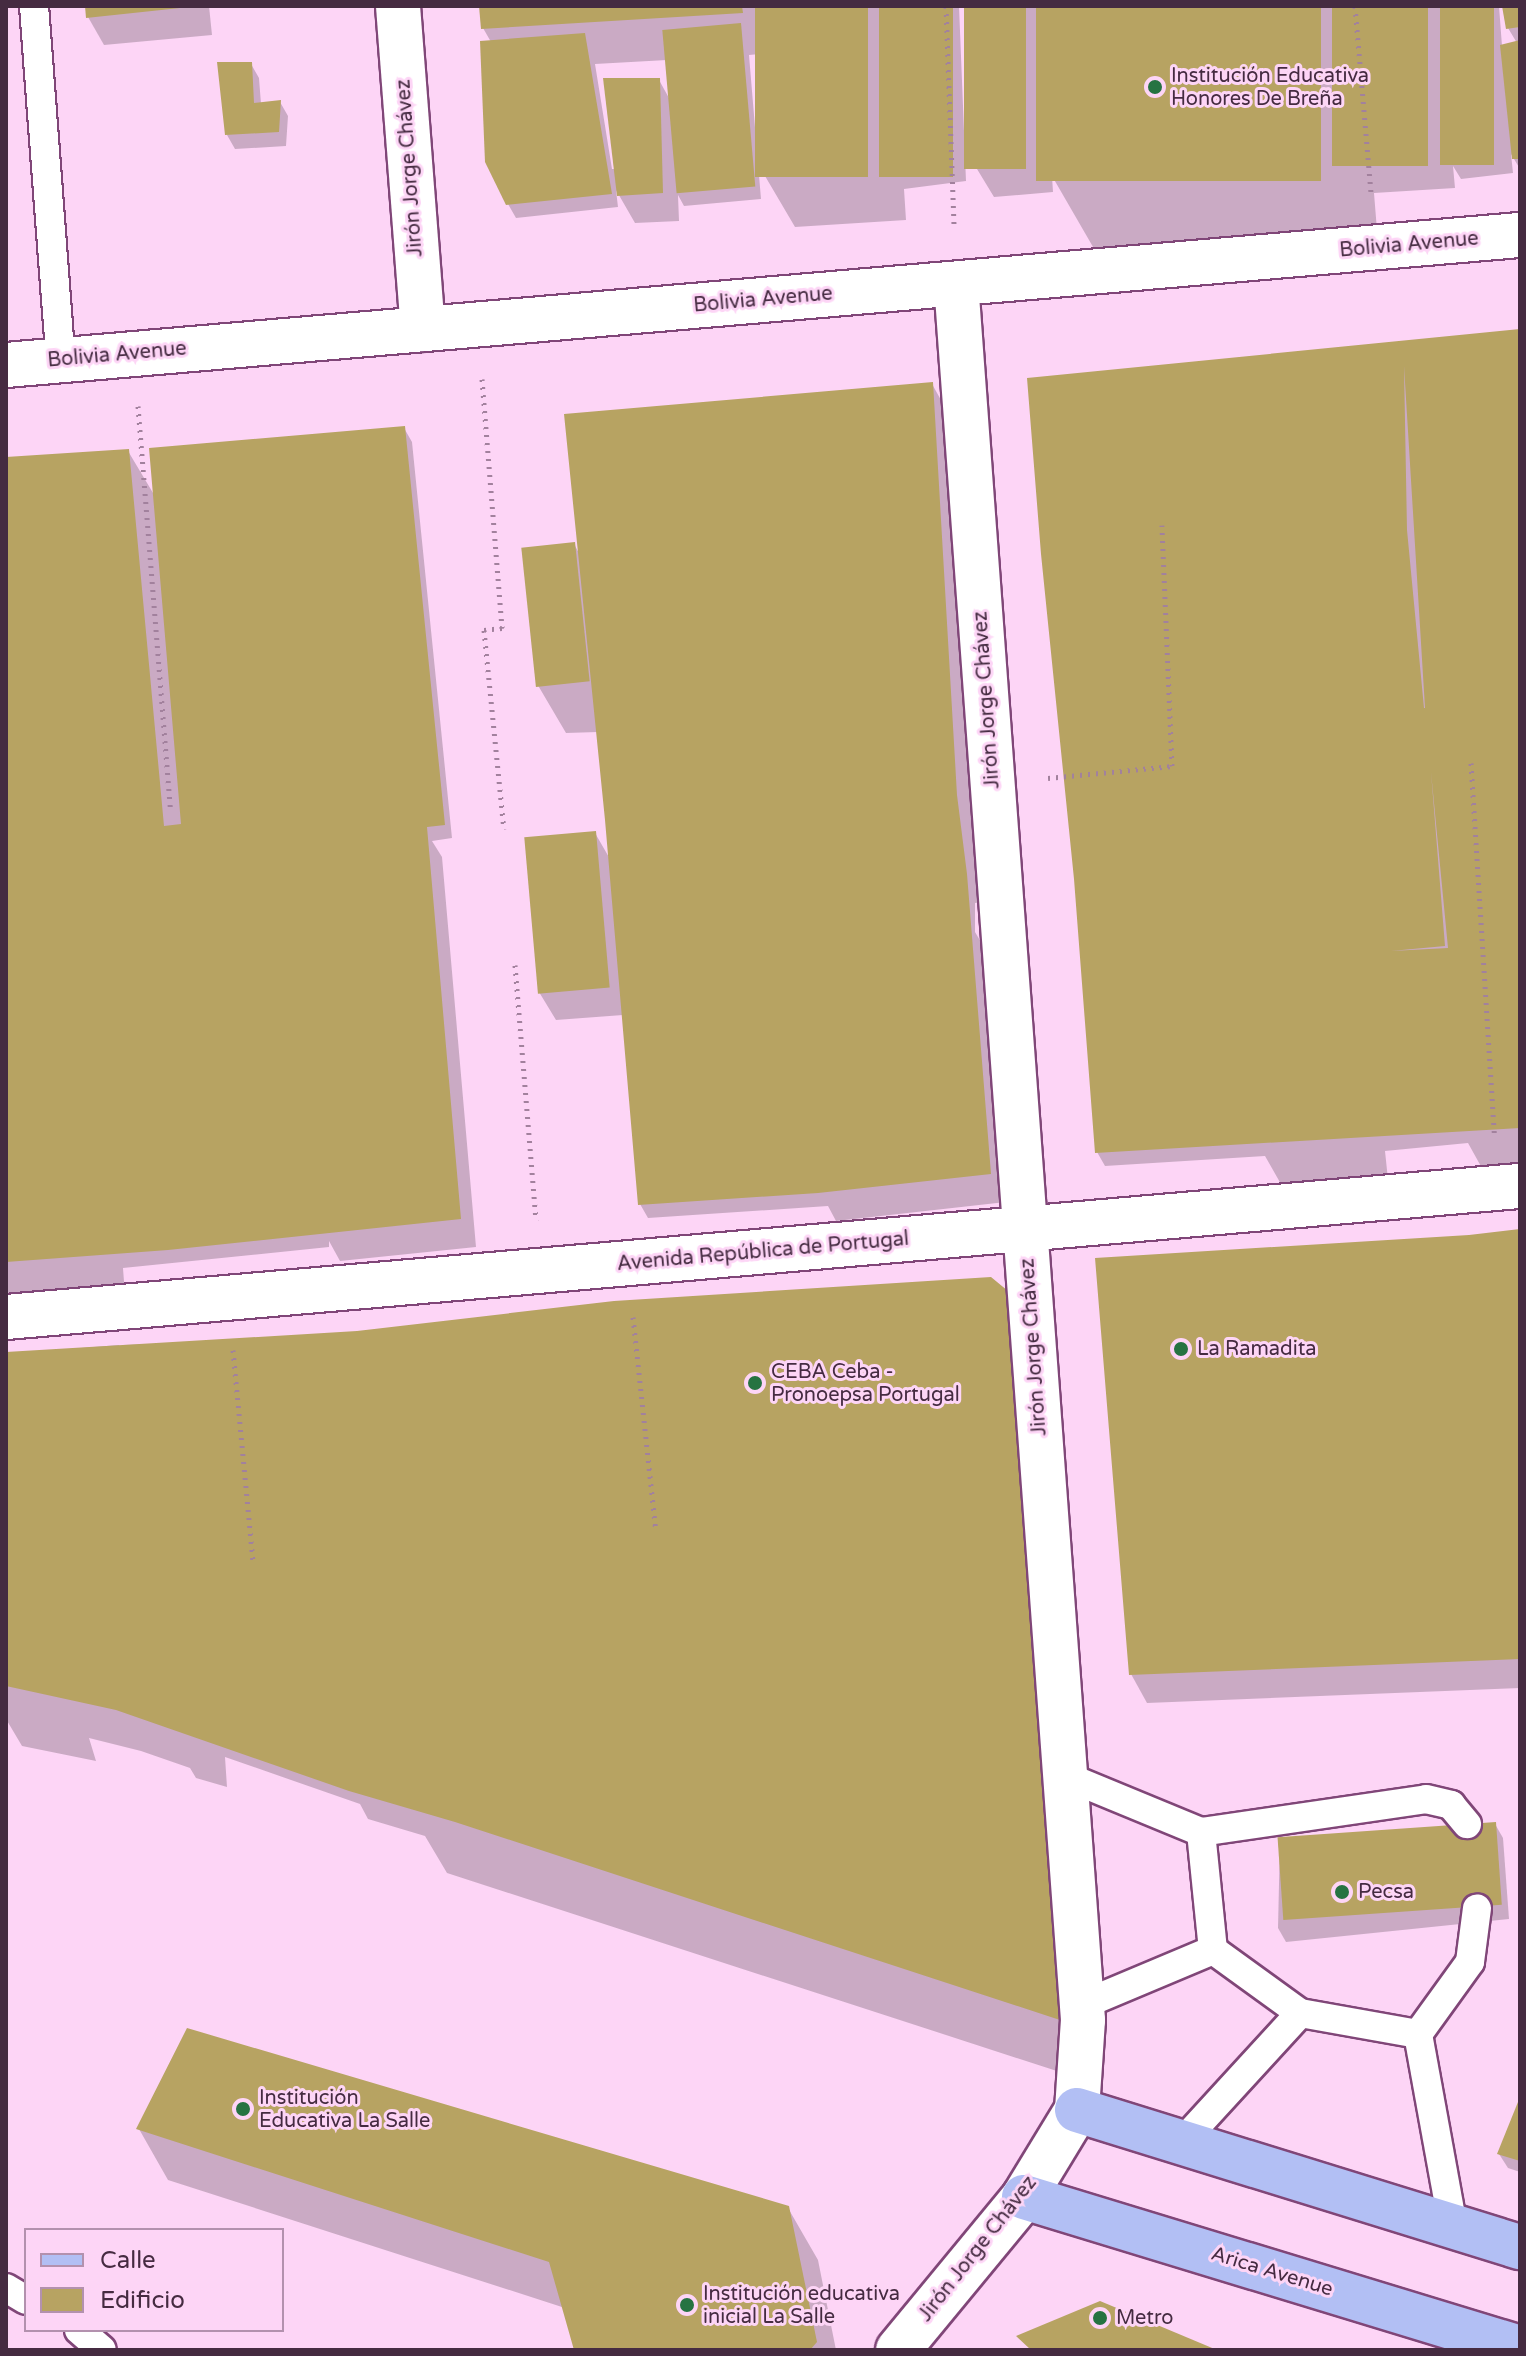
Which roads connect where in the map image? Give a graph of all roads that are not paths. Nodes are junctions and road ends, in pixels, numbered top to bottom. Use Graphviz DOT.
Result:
graph roads {
  1 [pos="34,6"];
  2 [pos="398,6"];
  3 [pos="1520,235"];
  4 [pos="956,284"];
  5 [pos="423,329"];
  6 [pos="61,361"];
  7 [pos="6,365"];
  8 [pos="1509,1187"];
  9 [pos="1026,1229"];
  10 [pos="6,1317"];
  11 [pos="1065,1776"];
  12 [pos="1467,1824"];
  13 [pos="1201,1832"];
  14 [pos="1477,1908"];
  15 [pos="1213,1950"];
  16 [pos="1082,2005"];
  17 [pos="1300,2013"];
  18 [pos="1418,2034"];
  19 [pos="1077,2110"];
  20 [pos="1182,2142"];
  21 [pos="1024,2197"];
  22 [pos="1453,2226"];
  23 [pos="1520,2247"];
  24 [pos="6,2288"];
  25 [pos="24,2299"];
  26 [pos="81,2332"];
  27 [pos="903,2348"];
  28 [pos="1520,2348"];
  29 [pos="102,2350"];
  1 -- 6 [label="lane"];
  2 -- 5 [label="street, Jirón Jorge Chávez"];
  3 -- 4 [label="street, Bolivia Avenue"];
  4 -- 5 [label="street, Bolivia Avenue"];
  4 -- 9 [label="street, Jirón Jorge Chávez"];
  5 -- 6 [label="street, Bolivia Avenue"];
  6 -- 7 [label="street, Bolivia Avenue"];
  8 -- 9 [label="street, Avenida República de Portugal"];
  9 -- 10 [label="street, Avenida República de Portugal"];
  9 -- 11 [label="street, Jirón Jorge Chávez"];
  11 -- 13 [label="lane"];
  11 -- 16 [label="street, Jirón Jorge Chávez"];
  12 -- 13 [label="lane"];
  13 -- 15 [label="lane"];
  14 -- 18 [label="lane"];
  15 -- 16 [label="lane"];
  15 -- 17 [label="lane"];
  16 -- 19 [label="street, Jirón Jorge Chávez"];
  17 -- 18 [label="lane"];
  17 -- 20 [label="lane"];
  18 -- 22 [label="lane"];
  19 -- 20 [label="main road"];
  19 -- 21 [label="street, Jirón Jorge Chávez"];
  20 -- 22 [label="main road"];
  21 -- 27 [label="street, Jirón Jorge Chávez"];
  21 -- 28 [label="main road, Arica Avenue"];
  22 -- 23 [label="main road"];
  24 -- 25 [label="lane"];
  26 -- 29 [label="lane"];
}
